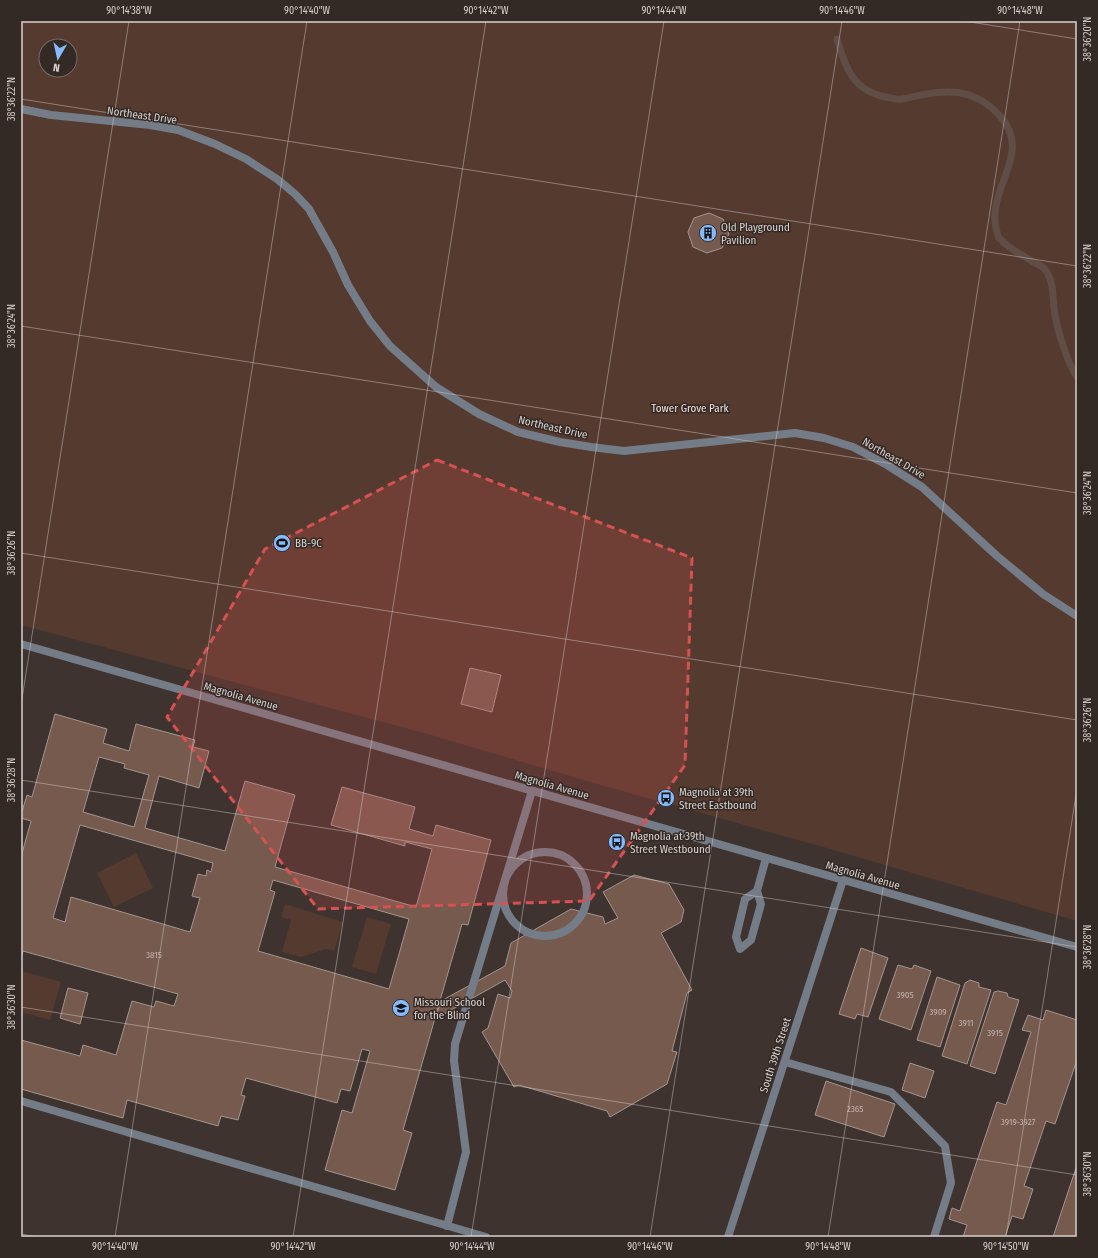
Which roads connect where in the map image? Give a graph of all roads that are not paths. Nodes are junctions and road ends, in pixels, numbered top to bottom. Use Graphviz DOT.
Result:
graph roads {
  1 [pos="21,109"];
  2 [pos="1077,616"];
  3 [pos="21,644"];
  4 [pos="532,791"];
  5 [pos="766,858"];
  6 [pos="505,879"];
  7 [pos="843,880"];
  8 [pos="757,891"];
  9 [pos="1077,947"];
  10 [pos="785,1062"];
  11 [pos="21,1101"];
  12 [pos="447,1226"];
  13 [pos="486,1237"];
  14 [pos="728,1237"];
  15 [pos="934,1237"];
  1 -- 2 [label="street, Northeast Drive"];
  3 -- 4 [label="street, Magnolia Avenue"];
  4 -- 5 [label="street, Magnolia Avenue"];
  4 -- 6 [label="street"];
  5 -- 7 [label="street, Magnolia Avenue"];
  5 -- 8 [label="street"];
  6 -- 6 [label="street"];
  6 -- 12 [label="street"];
  7 -- 9 [label="street, Magnolia Avenue"];
  7 -- 10 [label="street, South 39th Street"];
  8 -- 8 [label="street"];
  10 -- 14 [label="street, South 39th Street"];
  10 -- 15 [label="street"];
  11 -- 12 [label="street"];
  12 -- 13 [label="street"];
}
